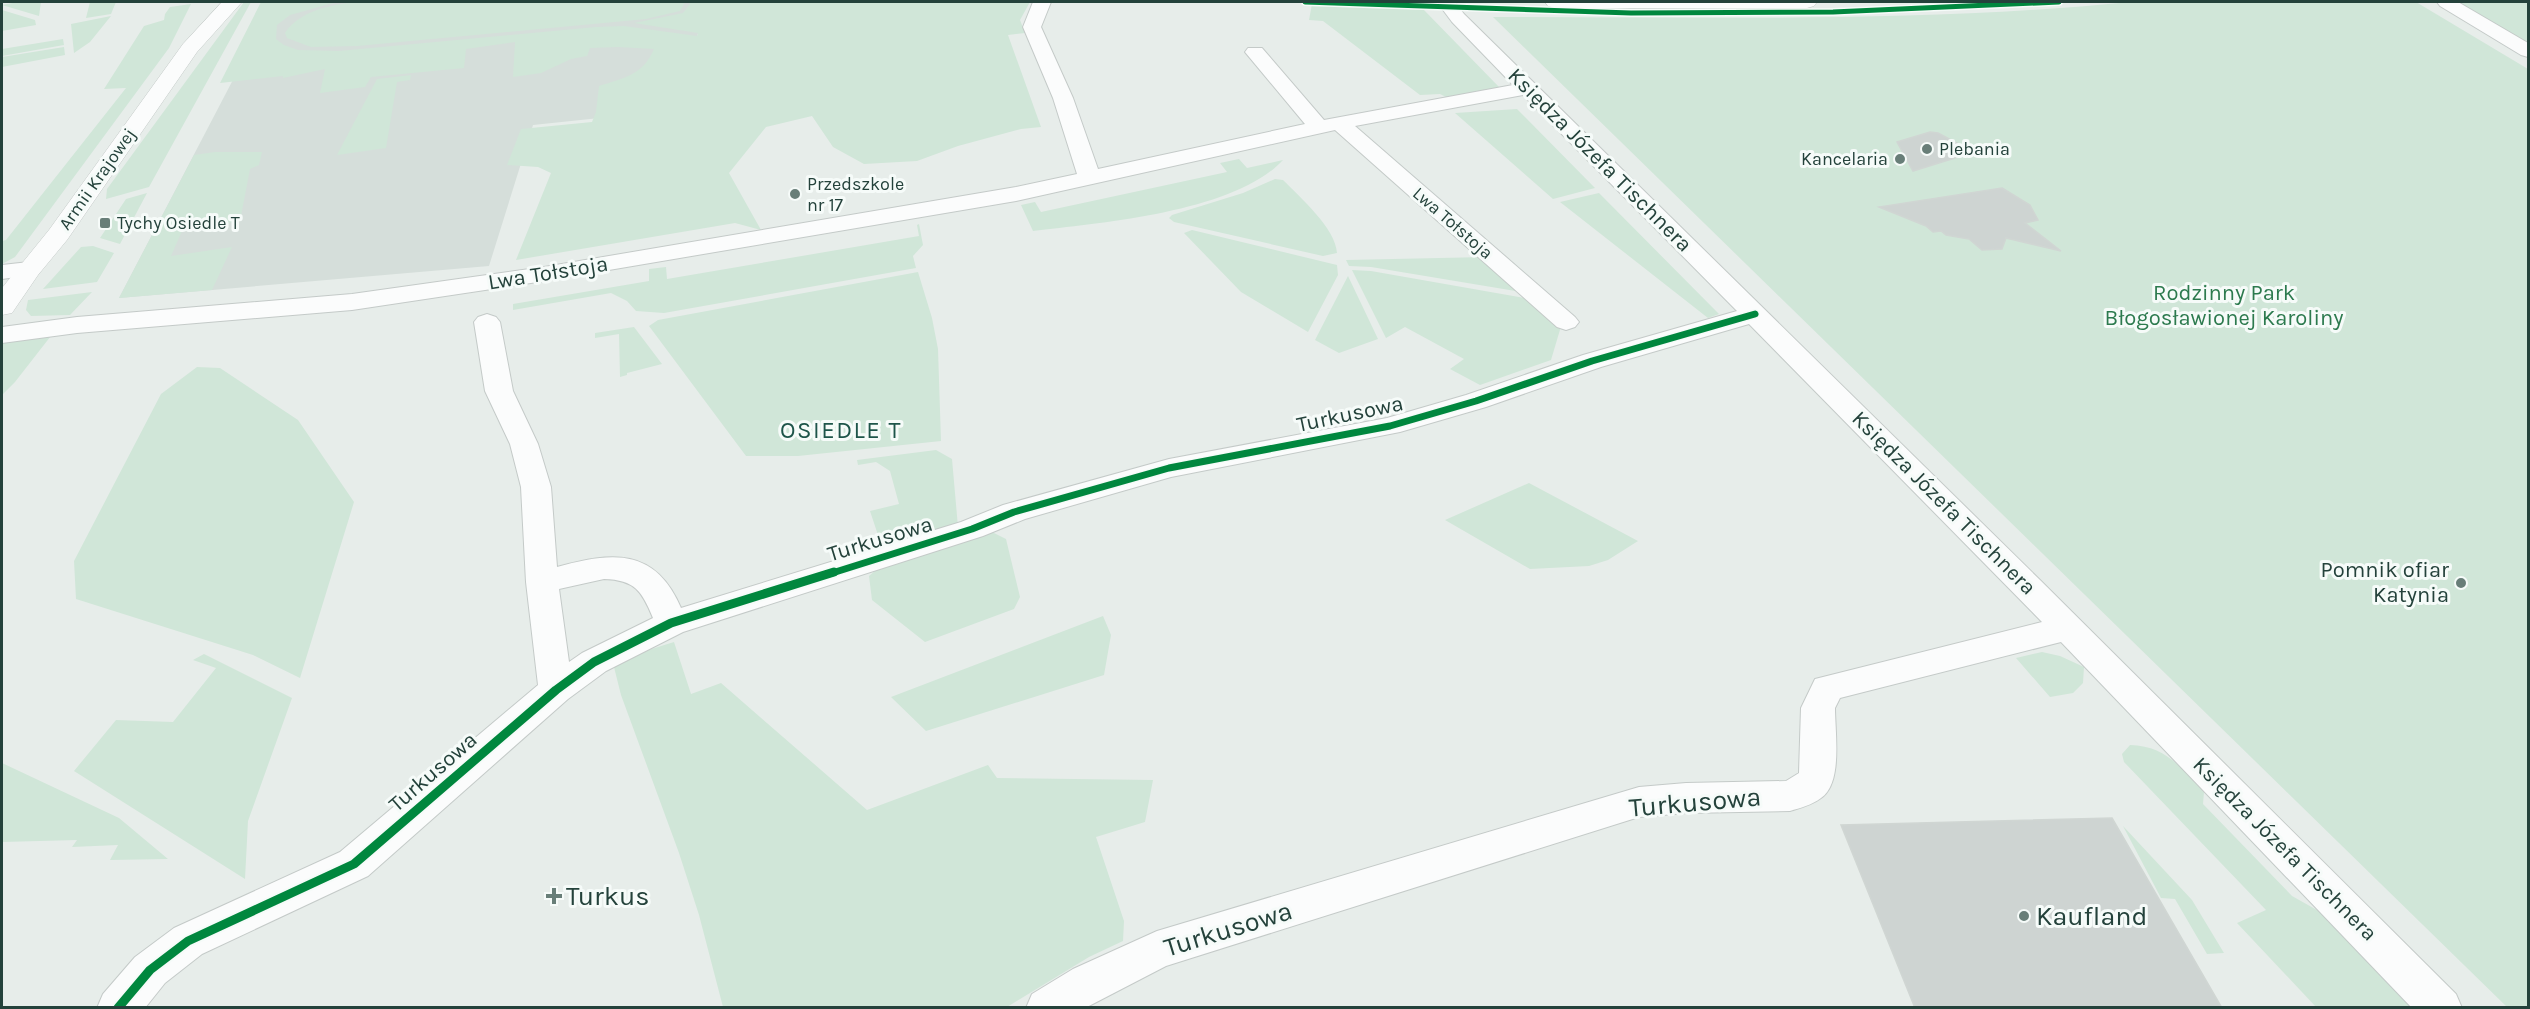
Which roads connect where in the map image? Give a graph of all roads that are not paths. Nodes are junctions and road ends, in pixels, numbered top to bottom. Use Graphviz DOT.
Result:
graph roads {
  1 [pos="206,2"];
  2 [pos="232,2"];
  3 [pos="1042,2"];
  4 [pos="1446,2"];
  5 [pos="1555,2"];
  6 [pos="1599,2"];
  7 [pos="1685,2"];
  8 [pos="1808,2"];
  9 [pos="2446,2"];
  10 [pos="190,48"];
  11 [pos="2529,51"];
  12 [pos="1255,52"];
  13 [pos="1527,88"];
  14 [pos="1330,126"];
  15 [pos="1090,179"];
  16 [pos="29,269"];
  17 [pos="2,272"];
  18 [pos="2,307"];
  19 [pos="1755,314"];
  20 [pos="487,322"];
  21 [pos="1566,322"];
  22 [pos="2,335"];
  23 [pos="542,582"];
  24 [pos="671,623"];
  25 [pos="2067,628"];
  26 [pos="556,690"];
  27 [pos="118,1008"];
  28 [pos="1047,1008"];
  29 [pos="2440,1008"];
  1 -- 10 [label="street, Armii Krajowej"];
  2 -- 10 [label="street, Armii Krajowej"];
  3 -- 15 [label="street"];
  4 -- 13 [label="street, Księdza Józefa Tischnera"];
  5 -- 6 [label="street"];
  6 -- 7 [label="street"];
  7 -- 8 [label="street"];
  9 -- 11 [label="street"];
  10 -- 16 [label="street, Armii Krajowej"];
  12 -- 14 [label="street, Lwa Tołstoja"];
  13 -- 14 [label="street, Lwa Tołstoja"];
  13 -- 19 [label="street, Księdza Józefa Tischnera"];
  14 -- 15 [label="street, Lwa Tołstoja"];
  14 -- 21 [label="street, Lwa Tołstoja"];
  15 -- 22 [label="street, Lwa Tołstoja"];
  16 -- 17 [label="street"];
  16 -- 18 [label="street, Armii Krajowej"];
  19 -- 24 [label="street, Turkusowa"];
  19 -- 25 [label="street, Księdza Józefa Tischnera"];
  20 -- 23 [label="street"];
  23 -- 24 [label="street"];
  23 -- 26 [label="street"];
  24 -- 26 [label="street, Turkusowa"];
  25 -- 28 [label="street, Turkusowa"];
  25 -- 29 [label="street, Księdza Józefa Tischnera"];
  26 -- 27 [label="street, Turkusowa"];
}
